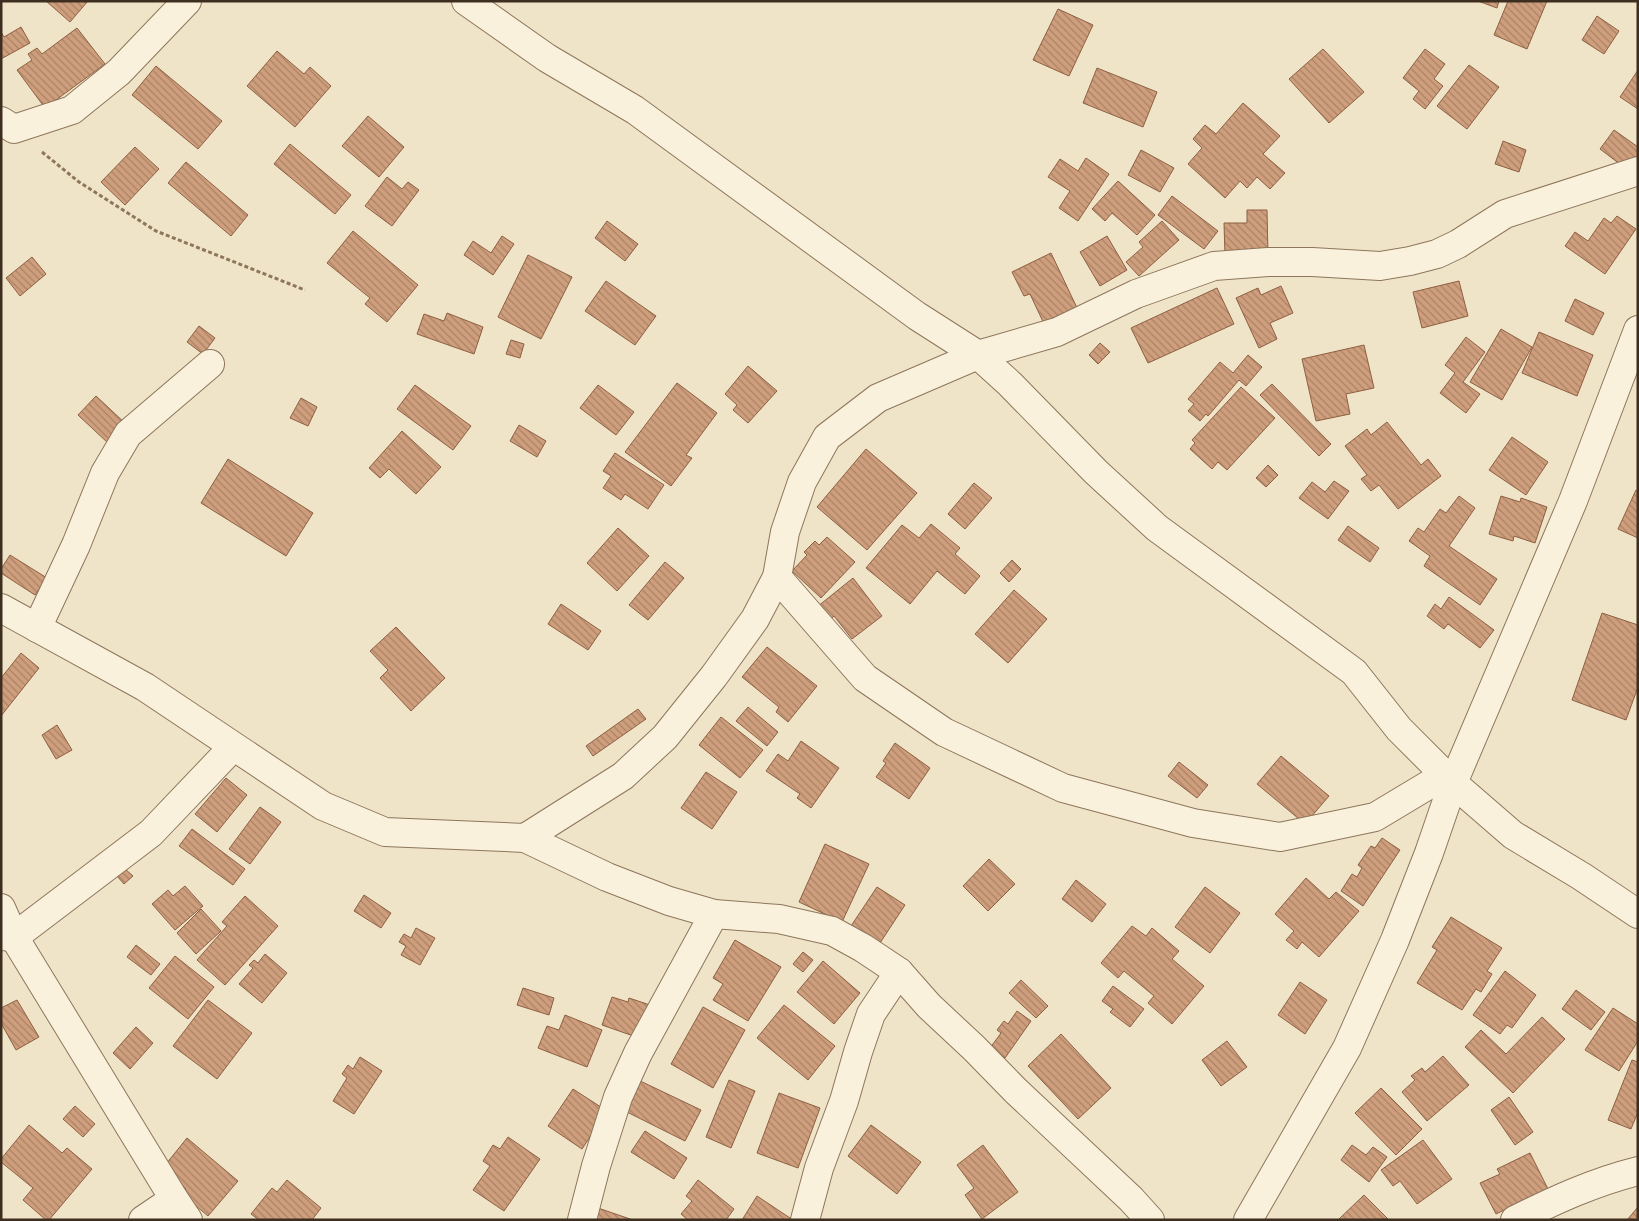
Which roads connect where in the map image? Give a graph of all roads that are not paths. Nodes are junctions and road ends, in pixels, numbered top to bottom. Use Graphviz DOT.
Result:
graph roads {
  1 [pos="187,1"];
  2 [pos="466,1"];
  3 [pos="8,125"];
  4 [pos="1638,171"];
  5 [pos="1638,330"];
  6 [pos="978,355"];
  7 [pos="210,364"];
  8 [pos="777,577"];
  9 [pos="1,608"];
  10 [pos="37,628"];
  11 [pos="233,747"];
  12 [pos="1449,779"];
  13 [pos="526,838"];
  14 [pos="1,908"];
  15 [pos="714,914"];
  16 [pos="1638,914"];
  17 [pos="8,937"];
  18 [pos="899,972"];
  19 [pos="1638,1171"];
  20 [pos="181,1209"];
  21 [pos="143,1220"];
  22 [pos="582,1220"];
  23 [pos="805,1220"];
  24 [pos="1150,1220"];
  25 [pos="1248,1220"];
  26 [pos="1515,1220"];
  1 -- 3 [label="street"];
  2 -- 6 [label="street"];
  4 -- 6 [label="street"];
  5 -- 12 [label="street"];
  6 -- 8 [label="street"];
  6 -- 12 [label="street"];
  7 -- 10 [label="street"];
  8 -- 12 [label="street"];
  8 -- 13 [label="street"];
  9 -- 10 [label="street"];
  10 -- 11 [label="street"];
  11 -- 13 [label="street"];
  11 -- 17 [label="street"];
  12 -- 16 [label="street"];
  12 -- 25 [label="street"];
  13 -- 15 [label="street"];
  14 -- 17 [label="street"];
  15 -- 18 [label="street"];
  15 -- 22 [label="street"];
  17 -- 20 [label="street"];
  18 -- 23 [label="street"];
  18 -- 24 [label="street"];
  19 -- 26 [label="street"];
  20 -- 21 [label="street"];
}
